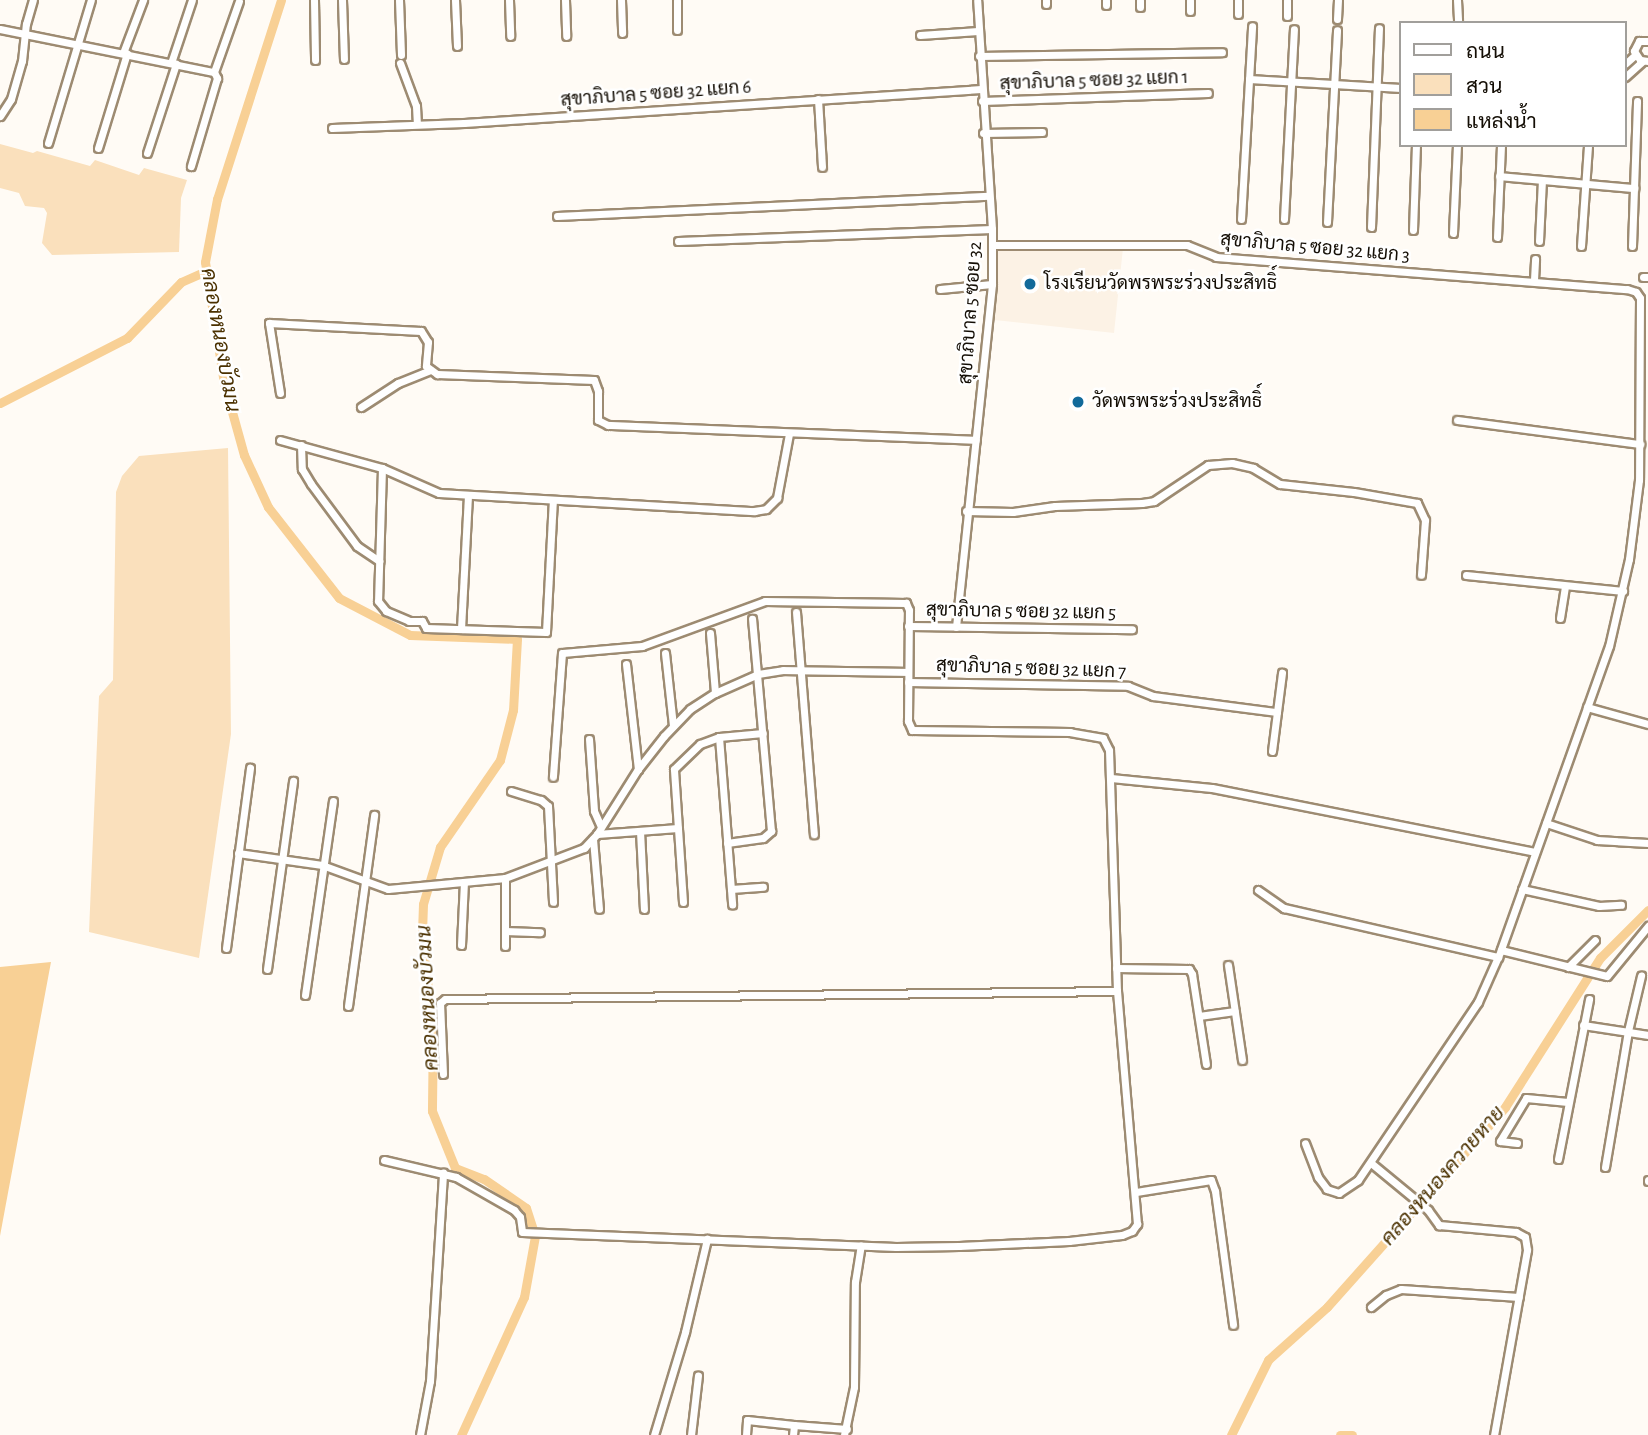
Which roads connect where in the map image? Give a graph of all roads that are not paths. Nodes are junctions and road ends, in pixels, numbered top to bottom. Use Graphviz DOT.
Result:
graph roads {
  1 [pos="33,0"];
  2 [pos="91,0"];
  3 [pos="143,0"];
  4 [pos="192,0"];
  5 [pos="314,0"];
  6 [pos="342,0"];
  7 [pos="398,0"];
  8 [pos="456,0"];
  9 [pos="509,0"];
  10 [pos="565,0"];
  11 [pos="621,0"];
  12 [pos="677,0"];
  13 [pos="977,0"];
  14 [pos="1190,0"];
  15 [pos="1238,0"];
  16 [pos="1287,0"];
  17 [pos="1338,0"];
  18 [pos="1457,0"];
  19 [pos="239,1"];
  20 [pos="1190,11"];
  21 [pos="1238,14"];
  22 [pos="1287,16"];
  23 [pos="1337,19"];
  24 [pos="1458,21"];
  25 [pos="1252,26"];
  26 [pos="1379,28"];
  27 [pos="0,29"];
  28 [pos="1294,29"];
  29 [pos="677,30"];
  30 [pos="1337,30"];
  31 [pos="978,31"];
  32 [pos="26,33"];
  33 [pos="622,33"];
  34 [pos="920,35"];
  35 [pos="510,36"];
  36 [pos="566,36"];
  37 [pos="1648,41"];
  38 [pos="76,43"];
  39 [pos="457,46"];
  40 [pos="1222,52"];
  41 [pos="125,53"];
  42 [pos="1635,55"];
  43 [pos="979,56"];
  44 [pos="344,59"];
  45 [pos="315,60"];
  46 [pos="1646,61"];
  47 [pos="1627,62"];
  48 [pos="173,63"];
  49 [pos="214,72"];
  50 [pos="1627,75"];
  51 [pos="1249,79"];
  52 [pos="1291,81"];
  53 [pos="1335,84"];
  54 [pos="1375,87"];
  55 [pos="1400,88"];
  56 [pos="981,89"];
  57 [pos="1208,93"];
  58 [pos="818,99"];
  59 [pos="982,101"];
  60 [pos="1637,101"];
  61 [pos="0,116"];
  62 [pos="417,124"];
  63 [pos="332,128"];
  64 [pos="1042,132"];
  65 [pos="983,134"];
  66 [pos="48,143"];
  67 [pos="1416,147"];
  68 [pos="1457,147"];
  69 [pos="1501,147"];
  70 [pos="1588,147"];
  71 [pos="98,148"];
  72 [pos="147,153"];
  73 [pos="191,166"];
  74 [pos="822,167"];
  75 [pos="1499,176"];
  76 [pos="1542,180"];
  77 [pos="1585,184"];
  78 [pos="1634,188"];
  79 [pos="989,196"];
  80 [pos="557,216"];
  81 [pos="1241,219"];
  82 [pos="1283,219"];
  83 [pos="1327,222"];
  84 [pos="1371,227"];
  85 [pos="992,229"];
  86 [pos="1413,230"];
  87 [pos="1453,233"];
  88 [pos="1497,237"];
  89 [pos="678,241"];
  90 [pos="1539,241"];
  91 [pos="993,245"];
  92 [pos="1581,246"];
  93 [pos="1632,246"];
  94 [pos="1535,259"];
  95 [pos="1534,281"];
  96 [pos="992,284"];
  97 [pos="940,289"];
  98 [pos="430,370"];
  99 [pos="280,393"];
  100 [pos="361,407"];
  101 [pos="1457,420"];
  102 [pos="789,434"];
  103 [pos="280,440"];
  104 [pos="976,440"];
  105 [pos="1640,444"];
  106 [pos="301,445"];
  107 [pos="382,468"];
  108 [pos="1644,480"];
  109 [pos="468,495"];
  110 [pos="553,500"];
  111 [pos="966,511"];
  112 [pos="379,561"];
  113 [pos="1421,575"];
  114 [pos="1466,575"];
  115 [pos="1565,586"];
  116 [pos="1623,591"];
  117 [pos="796,612"];
  118 [pos="1560,618"];
  119 [pos="752,619"];
  120 [pos="908,626"];
  121 [pos="956,627"];
  122 [pos="461,629"];
  123 [pos="1132,629"];
  124 [pos="710,632"];
  125 [pos="665,653"];
  126 [pos="626,664"];
  127 [pos="800,670"];
  128 [pos="908,672"];
  129 [pos="1282,673"];
  130 [pos="758,674"];
  131 [pos="908,682"];
  132 [pos="715,693"];
  133 [pos="1587,707"];
  134 [pos="1277,712"];
  135 [pos="1648,724"];
  136 [pos="673,726"];
  137 [pos="763,733"];
  138 [pos="719,737"];
  139 [pos="589,739"];
  140 [pos="1272,751"];
  141 [pos="250,768"];
  142 [pos="638,769"];
  143 [pos="553,777"];
  144 [pos="1111,778"];
  145 [pos="293,781"];
  146 [pos="511,791"];
  147 [pos="333,801"];
  148 [pos="374,815"];
  149 [pos="1546,823"];
  150 [pos="678,828"];
  151 [pos="640,831"];
  152 [pos="597,833"];
  153 [pos="814,834"];
  154 [pos="727,843"];
  155 [pos="1648,843"];
  156 [pos="1535,852"];
  157 [pos="239,853"];
  158 [pos="282,858"];
  159 [pos="550,862"];
  160 [pos="322,865"];
  161 [pos="505,878"];
  162 [pos="464,881"];
  163 [pos="365,882"];
  164 [pos="763,887"];
  165 [pos="731,889"];
  166 [pos="1258,890"];
  167 [pos="1522,890"];
  168 [pos="553,902"];
  169 [pos="683,902"];
  170 [pos="732,904"];
  171 [pos="1620,905"];
  172 [pos="600,909"];
  173 [pos="644,909"];
  174 [pos="1648,926"];
  175 [pos="505,931"];
  176 [pos="540,932"];
  177 [pos="1595,940"];
  178 [pos="461,945"];
  179 [pos="505,946"];
  180 [pos="226,948"];
  181 [pos="1499,953"];
  182 [pos="1228,965"];
  183 [pos="1568,967"];
  184 [pos="1116,968"];
  185 [pos="267,969"];
  186 [pos="1641,976"];
  187 [pos="1117,991"];
  188 [pos="306,995"];
  189 [pos="1589,999"];
  190 [pos="348,1006"];
  191 [pos="1235,1011"];
  192 [pos="1199,1016"];
  193 [pos="1583,1024"];
  194 [pos="1628,1031"];
  195 [pos="1648,1035"];
  196 [pos="1242,1060"];
  197 [pos="1206,1064"];
  198 [pos="443,1073"];
  199 [pos="1568,1102"];
  200 [pos="1305,1143"];
  201 [pos="1517,1143"];
  202 [pos="1558,1159"];
  203 [pos="384,1160"];
  204 [pos="1371,1163"];
  205 [pos="1605,1167"];
  206 [pos="443,1172"];
  207 [pos="1136,1192"];
  208 [pos="707,1240"];
  209 [pos="861,1245"];
  210 [pos="1519,1297"];
  211 [pos="1371,1307"];
  212 [pos="1233,1325"];
  213 [pos="698,1375"];
  214 [pos="793,1424"];
  215 [pos="846,1432"];
  216 [pos="420,1435"];
  217 [pos="654,1435"];
  218 [pos="661,1435"];
  219 [pos="691,1435"];
  220 [pos="746,1435"];
  221 [pos="793,1435"];
  222 [pos="1494,1435"];
  1 -- 32 [label="street"];
  2 -- 38 [label="street"];
  3 -- 41 [label="street"];
  4 -- 48 [label="street"];
  5 -- 45 [label="street"];
  6 -- 44 [label="street"];
  7 -- 62 [label="street"];
  8 -- 39 [label="street"];
  9 -- 35 [label="street"];
  10 -- 36 [label="street"];
  11 -- 33 [label="street"];
  12 -- 29 [label="street"];
  13 -- 31 [label="street, สุขาภิบาล 5 ซอย 32"];
  14 -- 20 [label="street"];
  15 -- 21 [label="street"];
  16 -- 22 [label="street"];
  17 -- 23 [label="street"];
  18 -- 24 [label="street"];
  19 -- 49 [label="street"];
  25 -- 51 [label="street"];
  26 -- 54 [label="street"];
  27 -- 32 [label="street"];
  28 -- 52 [label="street"];
  30 -- 53 [label="street"];
  31 -- 34 [label="street"];
  31 -- 43 [label="street, สุขาภิบาล 5 ซอย 32"];
  32 -- 38 [label="street"];
  32 -- 61 [label="street"];
  37 -- 42 [label="street"];
  38 -- 41 [label="street"];
  38 -- 66 [label="street"];
  40 -- 43 [label="street"];
  41 -- 48 [label="street"];
  41 -- 71 [label="street"];
  42 -- 46 [label="street"];
  42 -- 47 [label="street"];
  43 -- 56 [label="street, สุขาภิบาล 5 ซอย 32"];
  46 -- 50 [label="street"];
  48 -- 49 [label="street"];
  48 -- 72 [label="street"];
  49 -- 73 [label="street"];
  51 -- 52 [label="street"];
  51 -- 81 [label="street"];
  52 -- 53 [label="street"];
  52 -- 82 [label="street"];
  53 -- 54 [label="street"];
  53 -- 83 [label="street"];
  54 -- 55 [label="street"];
  54 -- 84 [label="street"];
  56 -- 58 [label="street, สุขาภิบาล 5 ซอย 32 แยก 6"];
  56 -- 59 [label="street, สุขาภิบาล 5 ซอย 32"];
  57 -- 59 [label="street, สุขาภิบาล 5 ซอย 32 แยก 1"];
  58 -- 62 [label="street, สุขาภิบาล 5 ซอย 32 แยก 6"];
  58 -- 74 [label="street"];
  59 -- 65 [label="street, สุขาภิบาล 5 ซอย 32"];
  60 -- 78 [label="street"];
  62 -- 63 [label="street, สุขาภิบาล 5 ซอย 32 แยก 6"];
  64 -- 65 [label="street"];
  65 -- 79 [label="street, สุขาภิบาล 5 ซอย 32"];
  67 -- 86 [label="street"];
  68 -- 87 [label="street"];
  69 -- 75 [label="street"];
  70 -- 77 [label="street"];
  75 -- 76 [label="street"];
  75 -- 88 [label="street"];
  76 -- 77 [label="street"];
  76 -- 90 [label="street"];
  77 -- 78 [label="street"];
  77 -- 92 [label="street"];
  78 -- 93 [label="street"];
  79 -- 80 [label="street"];
  79 -- 85 [label="street, สุขาภิบาล 5 ซอย 32"];
  85 -- 89 [label="street"];
  85 -- 91 [label="street, สุขาภิบาล 5 ซอย 32"];
  91 -- 95 [label="street, สุขาภิบาล 5 ซอย 32 แยก 3"];
  91 -- 96 [label="street, สุขาภิบาล 5 ซอย 32"];
  94 -- 95 [label="street"];
  95 -- 105 [label="street, สุขาภิบาล 5 ซอย 32 แยก 3"];
  96 -- 97 [label="street"];
  96 -- 104 [label="street, สุขาภิบาล 5 ซอย 32"];
  98 -- 99 [label="street"];
  98 -- 100 [label="street"];
  98 -- 102 [label="street"];
  101 -- 105 [label="street"];
  102 -- 104 [label="street"];
  102 -- 110 [label="street"];
  103 -- 106 [label="street"];
  104 -- 111 [label="street, สุขาภิบาล 5 ซอย 32"];
  105 -- 108 [label="street"];
  106 -- 107 [label="street"];
  106 -- 112 [label="street"];
  107 -- 109 [label="street"];
  107 -- 112 [label="street"];
  108 -- 116 [label="street"];
  109 -- 110 [label="street"];
  109 -- 122 [label="street"];
  110 -- 122 [label="street"];
  111 -- 113 [label="street"];
  111 -- 121 [label="street, สุขาภิบาล 5 ซอย 32"];
  112 -- 122 [label="street"];
  114 -- 115 [label="street"];
  115 -- 116 [label="street"];
  115 -- 118 [label="street"];
  116 -- 133 [label="street"];
  117 -- 127 [label="street"];
  119 -- 130 [label="street"];
  120 -- 121 [label="street, สุขาภิบาล 5 ซอย 32 แยก 5"];
  120 -- 128 [label="street"];
  120 -- 143 [label="street"];
  121 -- 123 [label="street, สุขาภิบาล 5 ซอย 32 แยก 5"];
  124 -- 132 [label="street"];
  125 -- 136 [label="street"];
  126 -- 142 [label="street"];
  127 -- 128 [label="street"];
  127 -- 130 [label="street"];
  127 -- 153 [label="street"];
  128 -- 131 [label="street"];
  129 -- 134 [label="street"];
  130 -- 132 [label="street"];
  130 -- 137 [label="street"];
  131 -- 134 [label="street, สุขาภิบาล 5 ซอย 32 แยก 7"];
  131 -- 144 [label="street"];
  132 -- 136 [label="street"];
  133 -- 135 [label="street"];
  133 -- 149 [label="street"];
  134 -- 140 [label="street"];
  136 -- 142 [label="street"];
  137 -- 138 [label="street"];
  137 -- 154 [label="street"];
  138 -- 150 [label="street"];
  138 -- 154 [label="street"];
  139 -- 152 [label="street"];
  141 -- 157 [label="street"];
  142 -- 152 [label="street"];
  144 -- 156 [label="street"];
  144 -- 184 [label="street"];
  145 -- 158 [label="street"];
  146 -- 159 [label="street"];
  147 -- 160 [label="street"];
  148 -- 163 [label="street"];
  149 -- 155 [label="street"];
  149 -- 156 [label="street"];
  150 -- 151 [label="street"];
  150 -- 169 [label="street"];
  151 -- 152 [label="street"];
  151 -- 173 [label="street"];
  152 -- 159 [label="street"];
  152 -- 172 [label="street"];
  154 -- 165 [label="street"];
  156 -- 167 [label="street"];
  157 -- 158 [label="street"];
  157 -- 180 [label="street"];
  158 -- 160 [label="street"];
  158 -- 185 [label="street"];
  159 -- 161 [label="street"];
  159 -- 168 [label="street"];
  160 -- 163 [label="street"];
  160 -- 188 [label="street"];
  161 -- 162 [label="street"];
  161 -- 175 [label="street"];
  162 -- 163 [label="street"];
  162 -- 178 [label="street"];
  163 -- 190 [label="street"];
  164 -- 165 [label="street"];
  165 -- 170 [label="street"];
  166 -- 181 [label="street"];
  167 -- 171 [label="street"];
  167 -- 181 [label="street"];
  174 -- 183 [label="street"];
  175 -- 176 [label="street"];
  175 -- 179 [label="street"];
  177 -- 183 [label="street"];
  181 -- 183 [label="street"];
  181 -- 204 [label="street"];
  182 -- 191 [label="street"];
  184 -- 187 [label="street"];
  184 -- 192 [label="street"];
  186 -- 194 [label="street"];
  187 -- 198 [label="street"];
  187 -- 207 [label="street"];
  189 -- 193 [label="street"];
  191 -- 192 [label="street"];
  191 -- 196 [label="street"];
  192 -- 197 [label="street"];
  193 -- 194 [label="street"];
  193 -- 199 [label="street"];
  194 -- 195 [label="street"];
  194 -- 205 [label="street"];
  199 -- 201 [label="street"];
  199 -- 202 [label="street"];
  200 -- 204 [label="street"];
  203 -- 206 [label="street"];
  204 -- 210 [label="street"];
  206 -- 208 [label="street"];
  206 -- 216 [label="street"];
  207 -- 209 [label="street"];
  207 -- 212 [label="street"];
  208 -- 209 [label="street"];
  208 -- 217 [label="street"];
  209 -- 215 [label="street"];
  210 -- 211 [label="street"];
  210 -- 222 [label="street"];
  213 -- 219 [label="street"];
  214 -- 215 [label="street"];
  214 -- 220 [label="street"];
  214 -- 221 [label="street"];
  217 -- 218 [label="street"];
}
